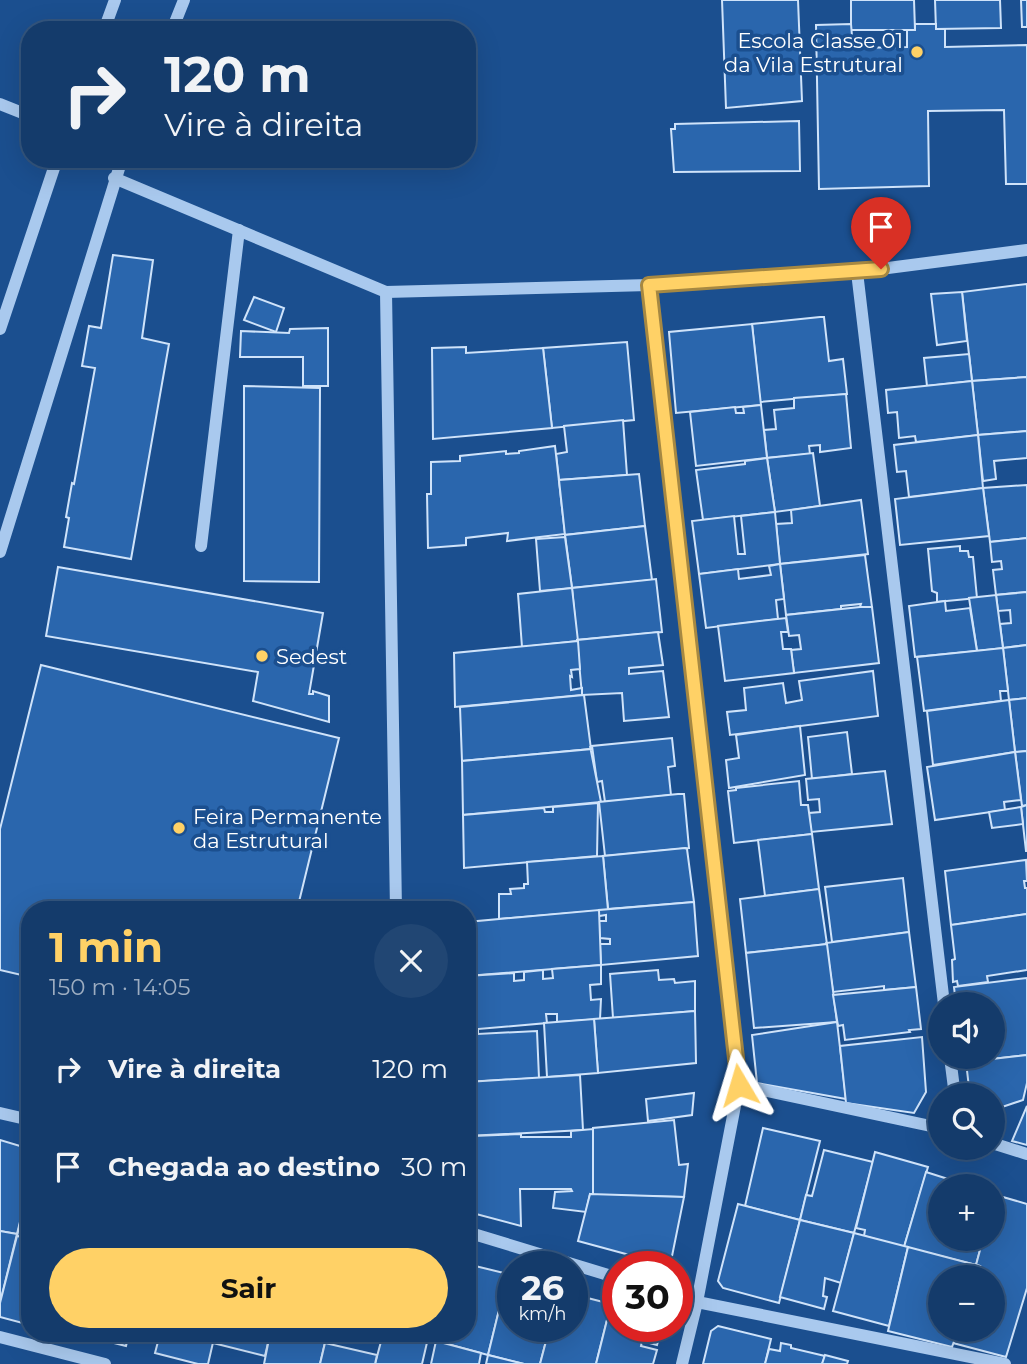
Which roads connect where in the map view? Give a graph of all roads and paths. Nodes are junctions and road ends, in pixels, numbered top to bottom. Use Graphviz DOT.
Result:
graph roads {
  1 [pos="115,0"];
  2 [pos="184,0"];
  3 [pos="107,21"];
  4 [pos="176,21"];
  5 [pos="0,104"];
  6 [pos="21,112"];
  7 [pos="54,168"];
  8 [pos="118,168"];
  9 [pos="114,178"];
  10 [pos="239,230"];
  11 [pos="1027,250"];
  12 [pos="857,272"];
  13 [pos="649,285"];
  14 [pos="386,292"];
  15 [pos="0,329"];
  16 [pos="201,546"];
  17 [pos="0,552"];
  18 [pos="396,901"];
  19 [pos="943,992"];
  20 [pos="739,1085"];
  21 [pos="0,1113"];
  22 [pos="21,1119"];
  23 [pos="928,1125"];
  24 [pos="1005,1147"];
  25 [pos="1027,1154"];
  26 [pos="476,1236"];
  27 [pos="602,1273"];
  28 [pos="693,1301"];
  29 [pos="697,1302"];
  30 [pos="0,1337"];
  31 [pos="106,1364"];
  32 [pos="682,1364"];
  33 [pos="1005,1364"];
  1 -- 3 [label="street"];
  2 -- 4 [label="street"];
  5 -- 6 [label="street"];
  7 -- 15 [label="street"];
  8 -- 9 [label="street"];
  9 -- 10 [label="street"];
  9 -- 17 [label="street"];
  10 -- 14 [label="street"];
  10 -- 16 [label="street"];
  11 -- 12 [label="street"];
  12 -- 13 [label="street"];
  12 -- 19 [label="street"];
  13 -- 14 [label="street"];
  13 -- 20 [label="street"];
  14 -- 18 [label="street"];
  20 -- 23 [label="street"];
  20 -- 29 [label="street"];
  21 -- 22 [label="street"];
  24 -- 25 [label="street"];
  26 -- 27 [label="street"];
  28 -- 29 [label="street"];
  29 -- 32 [label="street"];
  29 -- 33 [label="street"];
  30 -- 31 [label="street"];
}
